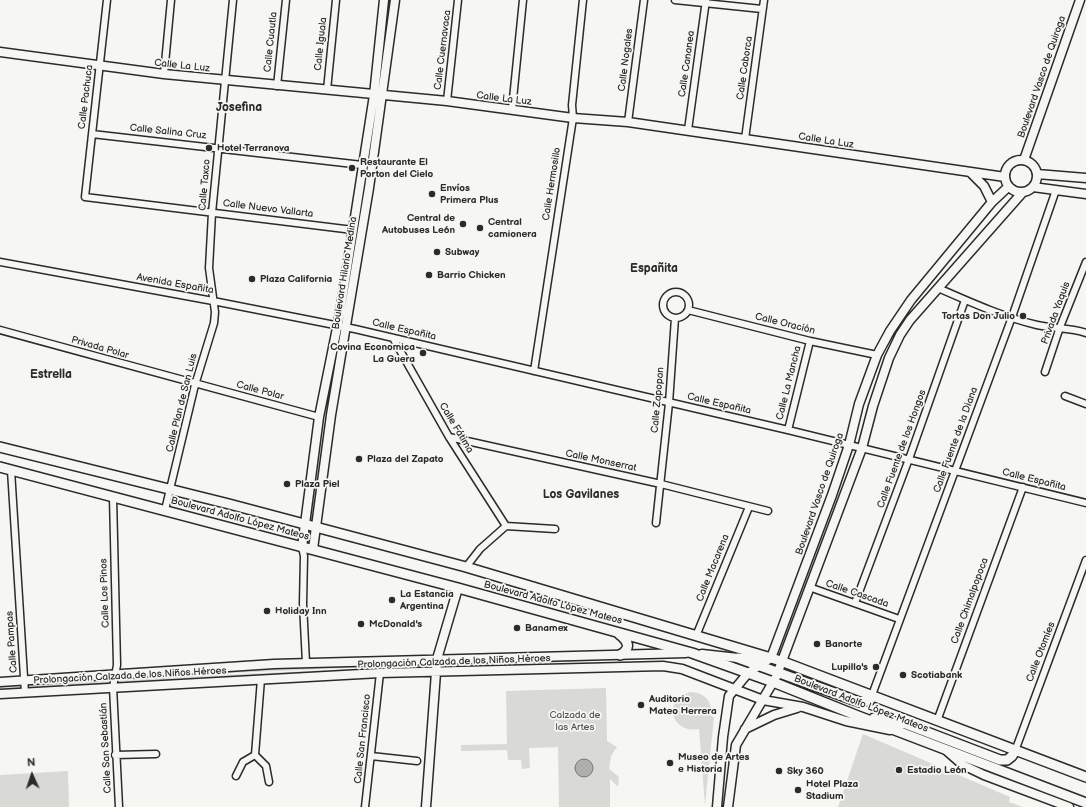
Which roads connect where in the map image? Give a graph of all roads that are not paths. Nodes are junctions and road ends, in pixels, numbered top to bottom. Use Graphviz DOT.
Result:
graph roads {
  1 [pos="107,0"];
  2 [pos="171,0"];
  3 [pos="233,0"];
  4 [pos="286,0"];
  5 [pos="336,0"];
  6 [pos="384,0"];
  7 [pos="394,0"];
  8 [pos="458,0"];
  9 [pos="523,0"];
  10 [pos="583,0"];
  11 [pos="644,0"];
  12 [pos="675,0"];
  13 [pos="764,0"];
  14 [pos="1080,0"];
  15 [pos="706,1"];
  16 [pos="762,9"];
  17 [pos="0,52"];
  18 [pos="100,65"];
  19 [pos="164,74"];
  20 [pos="225,80"];
  21 [pos="277,86"];
  22 [pos="327,90"];
  23 [pos="378,96"];
  24 [pos="447,102"];
  25 [pos="512,110"];
  26 [pos="573,118"];
  27 [pos="628,122"];
  28 [pos="688,130"];
  29 [pos="92,134"];
  30 [pos="745,139"];
  31 [pos="218,148"];
  32 [pos="1024,160"];
  33 [pos="362,165"];
  34 [pos="972,173"];
  35 [pos="1037,174"];
  36 [pos="1005,177"];
  37 [pos="1086,178"];
  38 [pos="1008,187"];
  39 [pos="1033,187"];
  40 [pos="1056,190"];
  41 [pos="1022,193"];
  42 [pos="1086,194"];
  43 [pos="85,197"];
  44 [pos="992,202"];
  45 [pos="212,212"];
  46 [pos="353,230"];
  47 [pos="0,262"];
  48 [pos="1086,262"];
  49 [pos="938,288"];
  50 [pos="965,300"];
  51 [pos="213,301"];
  52 [pos="688,310"];
  53 [pos="1012,317"];
  54 [pos="675,318"];
  55 [pos="338,326"];
  56 [pos="347,327"];
  57 [pos="1060,328"];
  58 [pos="0,330"];
  59 [pos="890,331"];
  60 [pos="1086,333"];
  61 [pos="900,335"];
  62 [pos="393,338"];
  63 [pos="810,341"];
  64 [pos="877,355"];
  65 [pos="534,371"];
  66 [pos="1045,372"];
  67 [pos="195,385"];
  68 [pos="1065,396"];
  69 [pos="669,403"];
  70 [pos="1086,404"];
  71 [pos="319,417"];
  72 [pos="788,430"];
  73 [pos="449,437"];
  74 [pos="849,445"];
  75 [pos="0,447"];
  76 [pos="862,448"];
  77 [pos="909,459"];
  78 [pos="0,467"];
  79 [pos="11,470"];
  80 [pos="956,470"];
  81 [pos="661,484"];
  82 [pos="1023,487"];
  83 [pos="170,490"];
  84 [pos="113,497"];
  85 [pos="1086,503"];
  86 [pos="749,507"];
  87 [pos="165,510"];
  88 [pos="768,511"];
  89 [pos="656,523"];
  90 [pos="305,524"];
  91 [pos="506,526"];
  92 [pos="315,527"];
  93 [pos="555,529"];
  94 [pos="313,549"];
  95 [pos="303,551"];
  96 [pos="810,553"];
  97 [pos="820,556"];
  98 [pos="1086,560"];
  99 [pos="466,567"];
  100 [pos="809,587"];
  101 [pos="458,588"];
  102 [pos="855,603"];
  103 [pos="899,619"];
  104 [pos="616,632"];
  105 [pos="696,636"];
  106 [pos="692,653"];
  107 [pos="620,655"];
  108 [pos="738,658"];
  109 [pos="771,658"];
  110 [pos="437,659"];
  111 [pos="781,661"];
  112 [pos="306,663"];
  113 [pos="760,666"];
  114 [pos="436,671"];
  115 [pos="777,672"];
  116 [pos="748,673"];
  117 [pos="380,674"];
  118 [pos="117,675"];
  119 [pos="261,679"];
  120 [pos="25,681"];
  121 [pos="0,682"];
  122 [pos="773,682"];
  123 [pos="113,687"];
  124 [pos="734,689"];
  125 [pos="25,693"];
  126 [pos="0,694"];
  127 [pos="872,695"];
  128 [pos="763,700"];
  129 [pos="804,707"];
  130 [pos="858,716"];
  131 [pos="937,721"];
  132 [pos="744,729"];
  133 [pos="900,731"];
  134 [pos="944,748"];
  135 [pos="1015,751"];
  136 [pos="156,754"];
  137 [pos="115,755"];
  138 [pos="255,755"];
  139 [pos="371,756"];
  140 [pos="418,761"];
  141 [pos="236,776"];
  142 [pos="1086,777"];
  143 [pos="269,782"];
  144 [pos="1086,803"];
  145 [pos="118,807"];
  146 [pos="365,807"];
  147 [pos="426,807"];
  148 [pos="717,807"];
  149 [pos="728,807"];
  150 [pos="1069,807"];
  1 -- 18 [label="street, Calle Pachuca"];
  2 -- 19 [label="street"];
  3 -- 20 [label="street, Calle Taxco"];
  4 -- 21 [label="street, Calle Cuautla"];
  5 -- 22 [label="street, Calle Iguala"];
  6 -- 23 [label="street, Boulevard Hilario Medina"];
  7 -- 23 [label="street, Boulevard Hilario Medina"];
  8 -- 24 [label="street, Calle Cuernavaca"];
  9 -- 25 [label="street"];
  10 -- 26 [label="street, Calle Hermosillo"];
  11 -- 27 [label="street, Calle Nogales"];
  12 -- 15 [label="street"];
  13 -- 16 [label="street, Calle Caborca"];
  14 -- 32 [label="street, Boulevard Vasco de Quiroga"];
  15 -- 16 [label="street"];
  15 -- 28 [label="street, Calle Cananea"];
  16 -- 30 [label="street, Calle Caborca"];
  17 -- 18 [label="street, Calle La Luz"];
  18 -- 19 [label="street, Calle La Luz"];
  18 -- 29 [label="street, Calle Pachuca"];
  19 -- 20 [label="street, Calle La Luz"];
  20 -- 21 [label="street, Calle La Luz"];
  20 -- 31 [label="street, Calle Taxco"];
  21 -- 22 [label="street, Calle La Luz"];
  22 -- 23 [label="street, Calle La Luz"];
  23 -- 24 [label="street, Calle La Luz"];
  23 -- 33 [label="street, Boulevard Hilario Medina"];
  23 -- 56 [label="street, Boulevard Hilario Medina"];
  24 -- 25 [label="street, Calle La Luz"];
  25 -- 26 [label="street, Calle La Luz"];
  26 -- 27 [label="street, Calle La Luz"];
  26 -- 65 [label="street, Calle Hermosillo"];
  27 -- 28 [label="street, Calle La Luz"];
  28 -- 30 [label="street, Calle La Luz"];
  29 -- 31 [label="street, Calle Salina Cruz"];
  29 -- 43 [label="street, Calle Pachuca"];
  30 -- 34 [label="street, Calle La Luz"];
  31 -- 33 [label="street, Calle Salina Cruz"];
  31 -- 45 [label="street, Calle Taxco"];
  32 -- 35 [label="street"];
  32 -- 36 [label="street"];
  33 -- 46 [label="street, Boulevard Hilario Medina"];
  34 -- 36 [label="street, Calle La Luz"];
  34 -- 44 [label="street"];
  35 -- 37 [label="street"];
  35 -- 39 [label="street"];
  36 -- 38 [label="street"];
  38 -- 41 [label="street"];
  38 -- 44 [label="street, Boulevard Vasco de Quiroga"];
  39 -- 40 [label="street"];
  39 -- 41 [label="street"];
  40 -- 42 [label="street"];
  40 -- 53 [label="street, Calle Fuente de la Diana"];
  41 -- 49 [label="street, Boulevard Vasco de Quiroga"];
  43 -- 45 [label="street, Calle Nuevo Vallarta"];
  44 -- 59 [label="street, Boulevard Vasco de Quiroga"];
  45 -- 46 [label="street, Calle Nuevo Vallarta"];
  45 -- 51 [label="street, Calle Taxco"];
  46 -- 55 [label="street, Boulevard Hilario Medina"];
  47 -- 51 [label="street, Avenida Españita"];
  48 -- 57 [label="street, Privada Yaquis"];
  49 -- 50 [label="street"];
  49 -- 61 [label="street, Boulevard Vasco de Quiroga"];
  50 -- 53 [label="street"];
  50 -- 77 [label="street, Calle Fuente de los Hongos"];
  51 -- 55 [label="street, Avenida Españita"];
  51 -- 67 [label="street, Calle Plan de San Luis"];
  52 -- 54 [label="street"];
  52 -- 54 [label="street"];
  52 -- 63 [label="street, Calle Oración"];
  53 -- 57 [label="street"];
  53 -- 80 [label="street, Calle Fuente de la Diana"];
  54 -- 69 [label="street, Calle Zapopan"];
  55 -- 56 [label="street, Avenida Españita"];
  55 -- 71 [label="street, Boulevard Hilario Medina"];
  56 -- 62 [label="street, Calle Españita"];
  56 -- 92 [label="street, Boulevard Hilario Medina"];
  57 -- 60 [label="street"];
  57 -- 66 [label="street, Privada Yaquis"];
  58 -- 67 [label="street, Privada Polar"];
  59 -- 61 [label="street"];
  59 -- 64 [label="street, Boulevard Vasco de Quiroga"];
  61 -- 76 [label="street, Boulevard Vasco de Quiroga"];
  62 -- 65 [label="street, Calle Españita"];
  62 -- 73 [label="street, Calle Fátima"];
  63 -- 64 [label="street, Calle Oración"];
  63 -- 72 [label="street, Calle La Mancha"];
  64 -- 74 [label="street, Boulevard Vasco de Quiroga"];
  65 -- 69 [label="street, Calle Españita"];
  67 -- 71 [label="street, Calle Polar"];
  67 -- 83 [label="street, Calle Plan de San Luis"];
  68 -- 70 [label="street"];
  69 -- 72 [label="street, Calle Españita"];
  69 -- 81 [label="street, Calle Zapopan"];
  71 -- 90 [label="street, Boulevard Hilario Medina"];
  72 -- 74 [label="street, Calle Españita"];
  73 -- 81 [label="street, Calle Monserrat"];
  73 -- 91 [label="street, Calle Fátima"];
  74 -- 76 [label="street, Calle Españita"];
  74 -- 96 [label="street, Boulevard Vasco de Quiroga"];
  75 -- 83 [label="main road, Boulevard Adolfo López Mateos"];
  76 -- 77 [label="street, Calle Españita"];
  76 -- 97 [label="street, Boulevard Vasco de Quiroga"];
  77 -- 80 [label="street, Calle Españita"];
  77 -- 102 [label="street, Calle Fuente de los Hongos"];
  78 -- 79 [label="main road, Boulevard Adolfo López Mateos"];
  79 -- 84 [label="main road, Boulevard Adolfo López Mateos"];
  79 -- 120 [label="street, Calle Pampas"];
  80 -- 82 [label="street, Calle Españita"];
  80 -- 103 [label="street, Calle Fuente de la Diana"];
  81 -- 86 [label="street, Calle Monserrat"];
  81 -- 89 [label="street, Calle Zapopan"];
  82 -- 85 [label="street, Calle Españita"];
  82 -- 131 [label="street, Calle Chimalpopoca"];
  83 -- 87 [label="street, Calle Plan de San Luis"];
  83 -- 90 [label="main road, Boulevard Adolfo López Mateos"];
  84 -- 87 [label="main road, Boulevard Adolfo López Mateos"];
  84 -- 118 [label="street, Calle Los Pinos"];
  86 -- 88 [label="street, Calle Monserrat"];
  86 -- 105 [label="street, Calle Macarena"];
  87 -- 95 [label="main road, Boulevard Adolfo López Mateos"];
  90 -- 92 [label="main road, Boulevard Adolfo López Mateos"];
  90 -- 95 [label="street, Boulevard Hilario Medina"];
  91 -- 93 [label="street"];
  91 -- 99 [label="street"];
  92 -- 94 [label="street, Boulevard Hilario Medina"];
  92 -- 99 [label="main road, Boulevard Adolfo López Mateos"];
  94 -- 95 [label="main road, Boulevard Adolfo López Mateos"];
  94 -- 101 [label="main road, Boulevard Adolfo López Mateos"];
  95 -- 112 [label="street"];
  96 -- 97 [label="street"];
  96 -- 109 [label="street, Boulevard Vasco de Quiroga"];
  97 -- 100 [label="street, Boulevard Vasco de Quiroga"];
  98 -- 135 [label="street, Calle Otomíes"];
  99 -- 105 [label="main road, Boulevard Adolfo López Mateos"];
  100 -- 102 [label="street, Calle Cascada"];
  100 -- 111 [label="street, Boulevard Vasco de Quiroga"];
  101 -- 104 [label="main road, Boulevard Adolfo López Mateos"];
  101 -- 110 [label="street"];
  102 -- 103 [label="street, Calle Cascada"];
  103 -- 127 [label="street, Calle Fuente de la Diana"];
  104 -- 106 [label="main road, Boulevard Adolfo López Mateos"];
  104 -- 107 [label="main road"];
  105 -- 109 [label="main road, Boulevard Adolfo López Mateos"];
  106 -- 107 [label="street, Prolongación Calzada de los Niños Héroes"];
  106 -- 108 [label="street, Prolongación Calzada de los Niños Héroes"];
  106 -- 116 [label="main road, Boulevard Adolfo López Mateos"];
  107 -- 110 [label="street, Prolongación Calzada de los Niños Héroes"];
  108 -- 109 [label="street, Prolongación Calzada de los Niños Héroes"];
  108 -- 113 [label="main road"];
  109 -- 111 [label="main road, Boulevard Adolfo López Mateos"];
  109 -- 113 [label="street"];
  110 -- 112 [label="street, Prolongación Calzada de los Niños Héroes"];
  110 -- 114 [label="street"];
  111 -- 115 [label="street, Boulevard Vasco de Quiroga"];
  111 -- 127 [label="main road, Boulevard Adolfo López Mateos"];
  112 -- 118 [label="street, Prolongación Calzada de los Niños Héroes"];
  113 -- 115 [label="main road"];
  113 -- 116 [label="street"];
  114 -- 117 [label="street, Prolongación Calzada de los Niños Héroes"];
  114 -- 124 [label="street, Prolongación Calzada de los Niños Héroes"];
  114 -- 147 [label="street"];
  115 -- 122 [label="street, Boulevard Vasco de Quiroga"];
  115 -- 127 [label="main road"];
  116 -- 122 [label="main road, Boulevard Adolfo López Mateos"];
  116 -- 124 [label="street"];
  117 -- 119 [label="street, Prolongación Calzada de los Niños Héroes"];
  117 -- 139 [label="street, Calle San Francisco"];
  118 -- 120 [label="street, Prolongación Calzada de los Niños Héroes"];
  118 -- 123 [label="street, Calle Los Pinos"];
  119 -- 123 [label="street, Prolongación Calzada de los Niños Héroes"];
  119 -- 138 [label="street"];
  120 -- 121 [label="street, Prolongación Calzada de los Niños Héroes"];
  120 -- 125 [label="street, Calle Pampas"];
  122 -- 128 [label="street, Boulevard Vasco de Quiroga"];
  122 -- 130 [label="main road, Boulevard Adolfo López Mateos"];
  123 -- 125 [label="street, Prolongación Calzada de los Niños Héroes"];
  123 -- 137 [label="street, Calle San Sebastián"];
  124 -- 128 [label="street, Prolongación Calzada de los Niños Héroes"];
  124 -- 148 [label="street"];
  125 -- 126 [label="street, Prolongación Calzada de los Niños Héroes"];
  127 -- 131 [label="main road, Boulevard Adolfo López Mateos"];
  128 -- 129 [label="street, Prolongación Calzada de los Niños Héroes"];
  128 -- 132 [label="street, Boulevard Vasco de Quiroga"];
  129 -- 132 [label="street"];
  129 -- 133 [label="street, Prolongación Calzada de los Niños Héroes"];
  130 -- 133 [label="main road, Boulevard Adolfo López Mateos"];
  130 -- 135 [label="main road"];
  131 -- 135 [label="main road, Boulevard Adolfo López Mateos"];
  132 -- 149 [label="street, Boulevard Vasco de Quiroga"];
  133 -- 134 [label="main road, Boulevard Adolfo López Mateos"];
  134 -- 144 [label="main road, Boulevard Adolfo López Mateos"];
  134 -- 150 [label="street"];
  135 -- 142 [label="main road, Boulevard Adolfo López Mateos"];
  136 -- 137 [label="street"];
  137 -- 145 [label="street, Calle San Sebastián"];
  138 -- 141 [label="street"];
  138 -- 143 [label="street"];
  139 -- 140 [label="street"];
  139 -- 146 [label="street, Calle San Francisco"];
}
